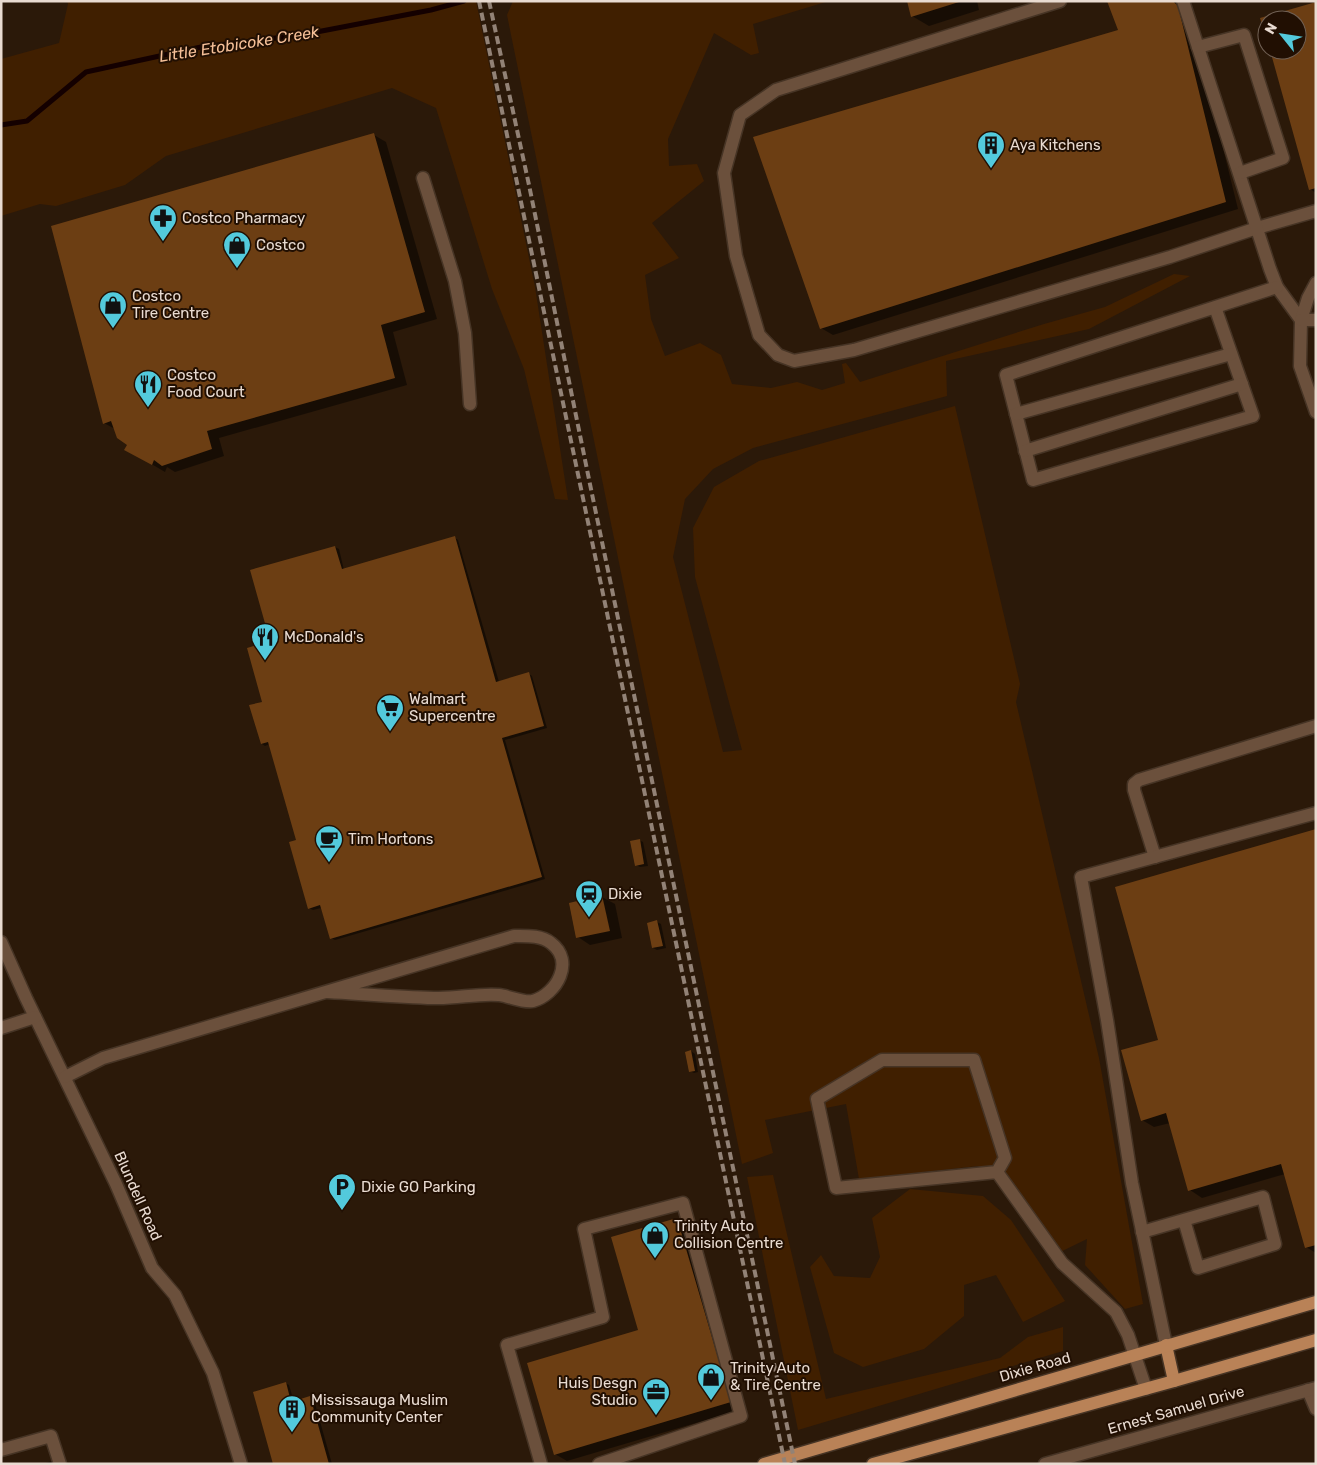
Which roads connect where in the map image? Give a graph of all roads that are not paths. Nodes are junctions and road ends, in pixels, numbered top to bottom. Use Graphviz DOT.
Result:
graph roads {
  1 [pos="1060,1"];
  2 [pos="1183,1"];
  3 [pos="1198,47"];
  4 [pos="1240,173"];
  5 [pos="423,178"];
  6 [pos="1316,211"];
  7 [pos="1257,228"];
  8 [pos="1316,283"];
  9 [pos="1278,287"];
  10 [pos="1215,307"];
  11 [pos="1301,320"];
  12 [pos="1316,320"];
  13 [pos="1231,354"];
  14 [pos="1242,384"];
  15 [pos="470,404"];
  16 [pos="1316,412"];
  17 [pos="1016,414"];
  18 [pos="1025,451"];
  19 [pos="1316,726"];
  20 [pos="1316,813"];
  21 [pos="1155,857"];
  22 [pos="1,942"];
  23 [pos="328,992"];
  24 [pos="36,1018"];
  25 [pos="1,1028"];
  26 [pos="65,1077"];
  27 [pos="997,1172"];
  28 [pos="1184,1220"];
  29 [pos="1142,1232"];
  30 [pos="1316,1302"];
  31 [pos="1316,1340"];
  32 [pos="1166,1345"];
  33 [pos="1135,1354"];
  34 [pos="1174,1381"];
  35 [pos="1146,1389"];
  36 [pos="1312,1389"];
  37 [pos="1316,1409"];
  38 [pos="1,1450"];
  39 [pos="60,1464"];
  40 [pos="241,1464"];
  41 [pos="541,1464"];
  42 [pos="599,1464"];
  43 [pos="764,1464"];
  44 [pos="873,1464"];
  45 [pos="1045,1464"];
  1 -- 7 [label="street"];
  2 -- 3 [label="street"];
  3 -- 4 [label="street"];
  3 -- 4 [label="street"];
  4 -- 7 [label="street"];
  5 -- 15 [label="street"];
  6 -- 7 [label="street"];
  7 -- 9 [label="street"];
  8 -- 11 [label="street"];
  9 -- 10 [label="street"];
  9 -- 11 [label="street"];
  10 -- 13 [label="street"];
  10 -- 17 [label="street"];
  11 -- 12 [label="street"];
  11 -- 16 [label="street"];
  13 -- 14 [label="street"];
  13 -- 17 [label="street"];
  14 -- 18 [label="street"];
  14 -- 18 [label="street"];
  17 -- 18 [label="street"];
  19 -- 21 [label="street"];
  20 -- 21 [label="street"];
  21 -- 29 [label="street"];
  22 -- 24 [label="street, Blundell Road"];
  23 -- 23 [label="street"];
  23 -- 26 [label="street"];
  24 -- 25 [label="street"];
  24 -- 26 [label="street, Blundell Road"];
  26 -- 40 [label="street, Blundell Road"];
  27 -- 27 [label="street"];
  27 -- 33 [label="street"];
  28 -- 28 [label="street"];
  28 -- 29 [label="street"];
  29 -- 32 [label="street"];
  30 -- 32 [label="main road, Dixie Road"];
  31 -- 34 [label="main road"];
  32 -- 33 [label="main road, Dixie Road"];
  32 -- 34 [label="main road"];
  33 -- 35 [label="street"];
  33 -- 43 [label="main road, Dixie Road"];
  34 -- 35 [label="main road"];
  35 -- 44 [label="main road"];
  36 -- 37 [label="street"];
  36 -- 45 [label="street, Ernest Samuel Drive"];
  38 -- 39 [label="street"];
  41 -- 42 [label="street"];
}
